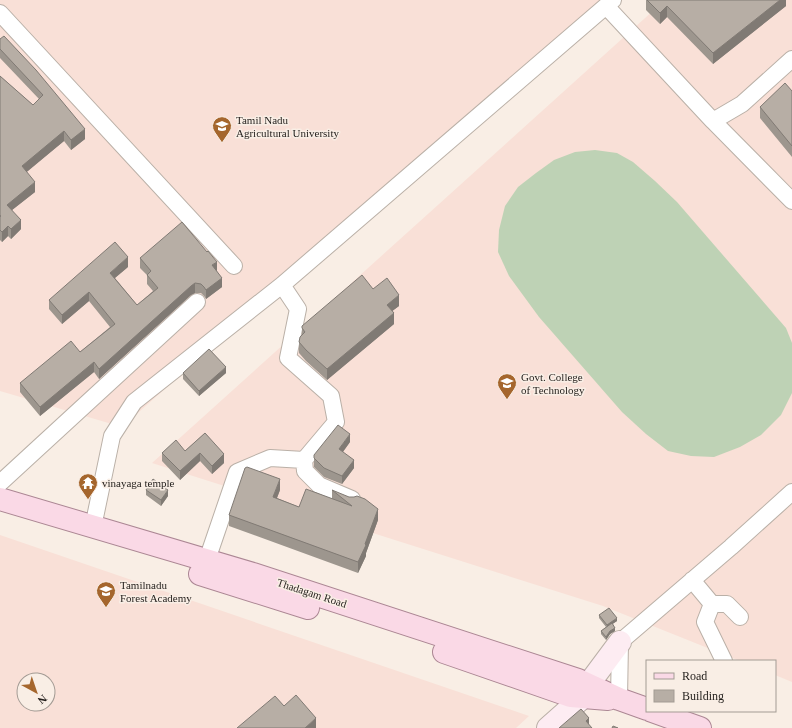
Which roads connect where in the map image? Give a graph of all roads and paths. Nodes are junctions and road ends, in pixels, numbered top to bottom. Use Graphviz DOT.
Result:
graph roads {
  1 [pos="609,3"];
  2 [pos="0,13"];
  3 [pos="792,60"];
  4 [pos="713,121"];
  5 [pos="792,201"];
  6 [pos="234,266"];
  7 [pos="282,285"];
  8 [pos="197,302"];
  9 [pos="304,460"];
  10 [pos="0,483"];
  11 [pos="792,492"];
  12 [pos="0,499"];
  13 [pos="353,499"];
  14 [pos="0,513"];
  15 [pos="94,527"];
  16 [pos="207,560"];
  17 [pos="692,580"];
  18 [pos="712,604"];
  19 [pos="740,617"];
  20 [pos="620,642"];
  21 [pos="724,660"];
  22 [pos="585,691"];
  23 [pos="619,699"];
  24 [pos="646,709"];
  25 [pos="655,712"];
  26 [pos="548,728"];
  27 [pos="700,728"];
  1 -- 4 [label="street"];
  1 -- 7 [label="street"];
  2 -- 6 [label="street"];
  3 -- 4 [label="street"];
  4 -- 5 [label="street"];
  7 -- 9 [label="street"];
  7 -- 15 [label="street"];
  8 -- 10 [label="street"];
  9 -- 13 [label="street"];
  9 -- 16 [label="street"];
  11 -- 17 [label="street"];
  12 -- 15 [label="main road, Thadagam Road"];
  14 -- 22 [label="main road, Thadagam Road"];
  15 -- 16 [label="main road, Thadagam Road"];
  16 -- 22 [label="main road, Thadagam Road"];
  17 -- 18 [label="street"];
  17 -- 20 [label="street"];
  18 -- 19 [label="street"];
  18 -- 21 [label="street"];
  20 -- 22 [label="main road"];
  20 -- 23 [label="street"];
  22 -- 23 [label="main road, Thadagam Road"];
  22 -- 26 [label="main road"];
  23 -- 24 [label="main road, Thadagam Road"];
  25 -- 27 [label="main road"];
}
